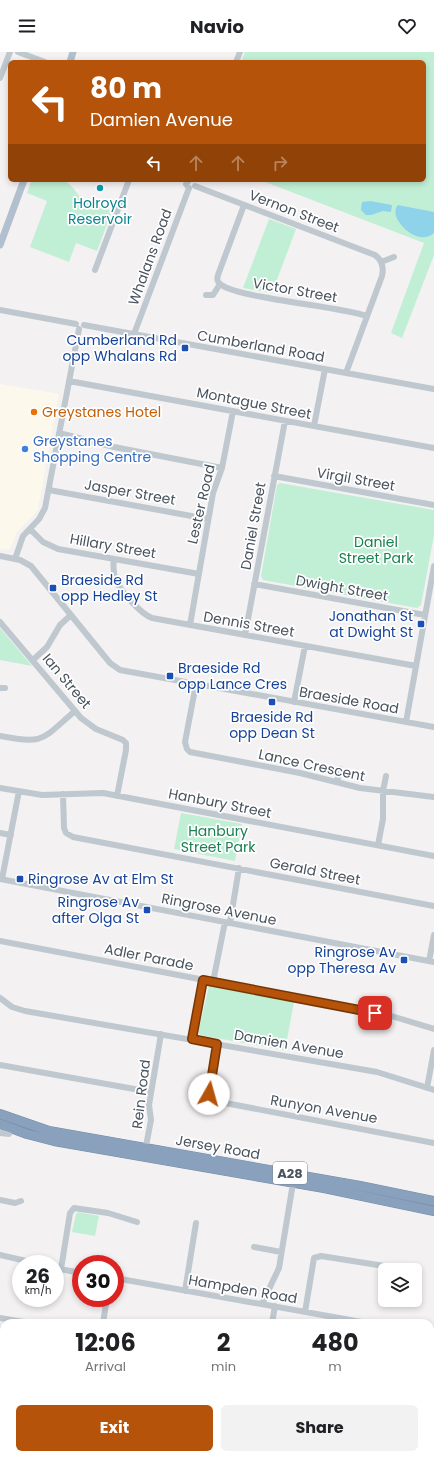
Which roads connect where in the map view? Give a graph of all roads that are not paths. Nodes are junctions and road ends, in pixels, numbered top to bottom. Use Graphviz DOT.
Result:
graph roads {
  1 [pos="10,52"];
  2 [pos="18,52"];
  3 [pos="40,60"];
  4 [pos="0,78"];
  5 [pos="23,182"];
  6 [pos="128,182"];
  7 [pos="191,184"];
  8 [pos="244,205"];
  9 [pos="0,245"];
  10 [pos="394,257"];
  11 [pos="382,262"];
  12 [pos="95,270"];
  13 [pos="220,284"];
  14 [pos="206,295"];
  15 [pos="0,310"];
  16 [pos="366,316"];
  17 [pos="80,326"];
  18 [pos="134,334"];
  19 [pos="325,369"];
  20 [pos="346,373"];
  21 [pos="69,381"];
  22 [pos="434,389"];
  23 [pos="233,411"];
  24 [pos="285,421"];
  25 [pos="314,426"];
  26 [pos="59,433"];
  27 [pos="434,448"];
  28 [pos="222,468"];
  29 [pos="274,476"];
  30 [pos="49,490"];
  31 [pos="434,505"];
  32 [pos="208,518"];
  33 [pos="30,529"];
  34 [pos="0,556"];
  35 [pos="114,558"];
  36 [pos="15,559"];
  37 [pos="434,566"];
  38 [pos="199,574"];
  39 [pos="254,584"];
  40 [pos="71,615"];
  41 [pos="425,615"];
  42 [pos="0,622"];
  43 [pos="190,625"];
  44 [pos="245,635"];
  45 [pos="305,646"];
  46 [pos="33,660"];
  47 [pos="416,666"];
  48 [pos="196,684"];
  49 [pos="294,702"];
  50 [pos="75,711"];
  51 [pos="406,722"];
  52 [pos="434,727"];
  53 [pos="0,736"];
  54 [pos="340,769"];
  55 [pos="386,776"];
  56 [pos="337,782"];
  57 [pos="0,788"];
  58 [pos="19,791"];
  59 [pos="383,791"];
  60 [pos="63,794"];
  61 [pos="117,796"];
  62 [pos="434,798"];
  63 [pos="0,833"];
  64 [pos="11,835"];
  65 [pos="378,845"];
  66 [pos="434,856"];
  67 [pos="239,868"];
  68 [pos="1,879"];
  69 [pos="434,906"];
  70 [pos="227,922"];
  71 [pos="434,935"];
  72 [pos="0,941"];
  73 [pos="432,961"];
  74 [pos="203,980"];
  75 [pos="213,982"];
  76 [pos="0,998"];
  77 [pos="434,1029"];
  78 [pos="161,1034"];
  79 [pos="192,1039"];
  80 [pos="217,1044"];
  81 [pos="434,1050"];
  82 [pos="0,1066"];
  83 [pos="427,1088"];
  84 [pos="434,1090"];
  85 [pos="152,1092"];
  86 [pos="211,1098"];
  87 [pos="204,1104"];
  88 [pos="0,1114"];
  89 [pos="0,1124"];
  90 [pos="0,1133"];
  91 [pos="8,1134"];
  92 [pos="434,1143"];
  93 [pos="145,1153"];
  94 [pos="293,1183"];
  95 [pos="0,1200"];
  96 [pos="21,1201"];
  97 [pos="434,1202"];
  98 [pos="434,1210"];
  99 [pos="136,1222"];
  100 [pos="196,1223"];
  101 [pos="254,1247"];
  102 [pos="281,1252"];
  103 [pos="0,1255"];
  104 [pos="61,1255"];
  105 [pos="12,1258"];
  106 [pos="378,1265"];
  107 [pos="124,1280"];
  108 [pos="185,1291"];
  109 [pos="262,1304"];
  110 [pos="275,1306"];
  111 [pos="106,1307"];
  112 [pos="305,1312"];
  113 [pos="104,1319"];
  114 [pos="273,1319"];
  115 [pos="344,1319"];
  1 -- 4 [label="street"];
  2 -- 3 [label="street"];
  5 -- 9 [label="main road"];
  6 -- 12 [label="street"];
  7 -- 8 [label="street, Vernon Street"];
  7 -- 18 [label="street, Whalans Road"];
  8 -- 11 [label="street, Vernon Street"];
  8 -- 13 [label="street"];
  10 -- 11 [label="street"];
  11 -- 16 [label="street"];
  13 -- 14 [label="street"];
  13 -- 16 [label="street, Victor Street"];
  15 -- 17 [label="street, Cumberland Road"];
  16 -- 20 [label="street"];
  17 -- 18 [label="street, Cumberland Road"];
  17 -- 21 [label="street"];
  18 -- 19 [label="street, Cumberland Road"];
  19 -- 20 [label="street, Cumberland Road"];
  19 -- 25 [label="street"];
  20 -- 22 [label="street, Cumberland Road"];
  21 -- 23 [label="street, Montague Street"];
  21 -- 26 [label="street"];
  23 -- 24 [label="street, Montague Street"];
  23 -- 28 [label="street, Lester Road"];
  24 -- 25 [label="street, Montague Street"];
  24 -- 29 [label="street, Daniel Street"];
  25 -- 27 [label="street, Montague Street"];
  26 -- 28 [label="street"];
  26 -- 30 [label="street"];
  28 -- 32 [label="street, Lester Road"];
  29 -- 31 [label="street, Virgil Street"];
  29 -- 39 [label="street, Daniel Street"];
  30 -- 32 [label="street, Jasper Street"];
  30 -- 33 [label="street"];
  32 -- 38 [label="street, Lester Road"];
  33 -- 35 [label="street, Hillary Street"];
  33 -- 36 [label="street"];
  34 -- 36 [label="street, Braeside Road"];
  35 -- 38 [label="street, Hillary Street"];
  35 -- 43 [label="street, Dennis Street"];
  36 -- 40 [label="street, Braeside Road"];
  37 -- 41 [label="street"];
  38 -- 43 [label="street, Lester Road"];
  39 -- 41 [label="street, Dwight Street"];
  39 -- 44 [label="street, Daniel Street"];
  40 -- 46 [label="street"];
  40 -- 48 [label="street, Braeside Road"];
  41 -- 47 [label="street"];
  42 -- 46 [label="street, Ian Street"];
  43 -- 44 [label="street, Dennis Street"];
  44 -- 45 [label="street, Dennis Street"];
  45 -- 47 [label="street, Dennis Street"];
  45 -- 49 [label="street"];
  46 -- 50 [label="street, Ian Street"];
  47 -- 51 [label="street"];
  48 -- 49 [label="street, Braeside Road"];
  48 -- 56 [label="street, Lance Crescent"];
  49 -- 51 [label="street, Braeside Road"];
  50 -- 53 [label="street"];
  50 -- 61 [label="street, Ian Street"];
  51 -- 52 [label="street, Braeside Road"];
  54 -- 56 [label="street"];
  55 -- 59 [label="street"];
  56 -- 59 [label="street, Lance Crescent"];
  57 -- 58 [label="street, Hanbury Street"];
  58 -- 60 [label="street, Hanbury Street"];
  58 -- 64 [label="street"];
  59 -- 62 [label="street, Lance Crescent"];
  59 -- 65 [label="street"];
  60 -- 61 [label="street, Hanbury Street"];
  60 -- 67 [label="street, Gerald Street"];
  61 -- 65 [label="street, Hanbury Street"];
  63 -- 64 [label="street"];
  64 -- 68 [label="street"];
  65 -- 66 [label="street, Hanbury Street"];
  67 -- 69 [label="street, Gerald Street"];
  67 -- 70 [label="street"];
  68 -- 70 [label="street, Ringrose Avenue"];
  70 -- 73 [label="street, Ringrose Avenue"];
  70 -- 75 [label="street"];
  71 -- 73 [label="street"];
  72 -- 74 [label="street, Adler Parade"];
  74 -- 75 [label="street, Adler Parade"];
  74 -- 79 [label="street"];
  75 -- 77 [label="street, Adler Parade"];
  76 -- 78 [label="street, Damien Avenue"];
  78 -- 79 [label="street, Damien Avenue"];
  78 -- 85 [label="street, Rein Road"];
  79 -- 80 [label="street, Damien Avenue"];
  80 -- 83 [label="street, Damien Avenue"];
  80 -- 86 [label="street"];
  81 -- 83 [label="street"];
  82 -- 85 [label="street"];
  83 -- 84 [label="street, Damien Avenue"];
  85 -- 93 [label="street, Rein Road"];
  86 -- 87 [label="street"];
  86 -- 92 [label="street, Runyon Avenue"];
  88 -- 93 [label="highway, Jersey Road / A28"];
  89 -- 93 [label="highway, Jersey Road / A28"];
  90 -- 91 [label="street"];
  93 -- 94 [label="highway, Jersey Road / A28"];
  93 -- 97 [label="highway, Jersey Road / A28"];
  94 -- 98 [label="highway, Jersey Road / A28"];
  94 -- 102 [label="street"];
  95 -- 96 [label="street"];
  99 -- 104 [label="street"];
  100 -- 108 [label="street"];
  101 -- 102 [label="street"];
  102 -- 109 [label="street"];
  103 -- 105 [label="street"];
  106 -- 112 [label="street"];
  107 -- 108 [label="street, Hampden Road"];
  108 -- 109 [label="street, Hampden Road"];
  109 -- 110 [label="street, Hampden Road"];
  110 -- 112 [label="street, Hampden Road"];
  110 -- 114 [label="street"];
  111 -- 113 [label="street"];
  112 -- 115 [label="street, Hampden Road"];
}
